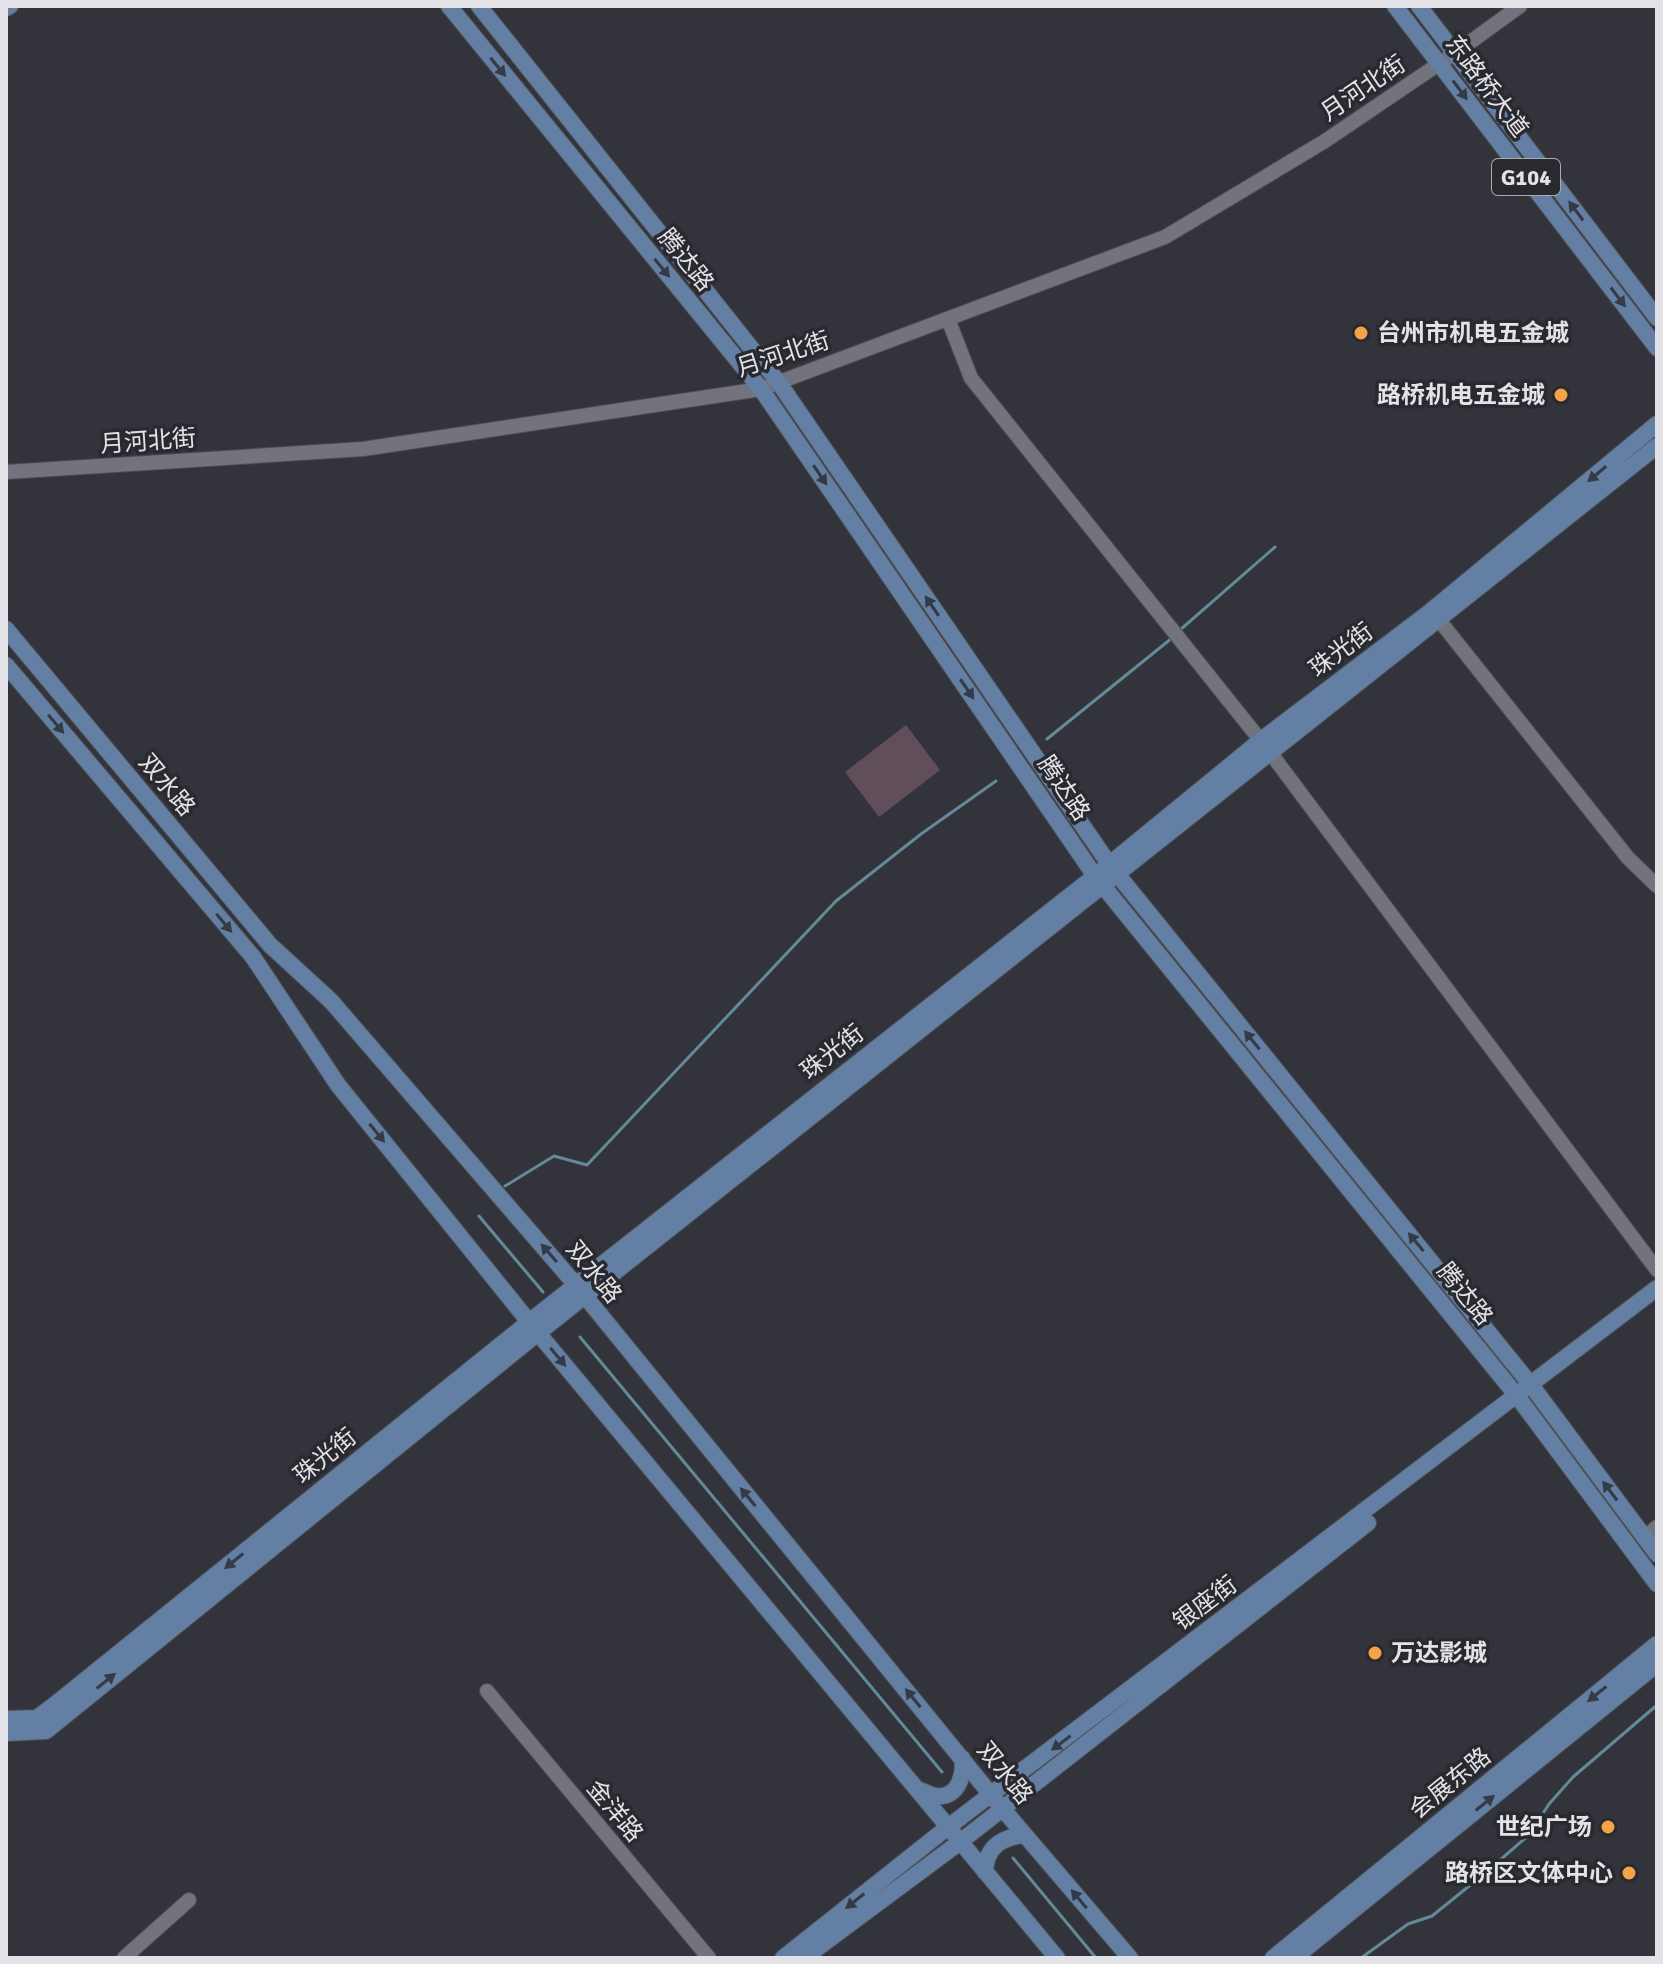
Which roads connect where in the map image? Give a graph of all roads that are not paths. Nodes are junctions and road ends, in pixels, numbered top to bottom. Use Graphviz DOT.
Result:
graph roads {
  1 [pos="449,6"];
  2 [pos="479,6"];
  3 [pos="1395,6"];
  4 [pos="1419,6"];
  5 [pos="1520,6"];
  6 [pos="1455,53"];
  7 [pos="1439,64"];
  8 [pos="1657,318"];
  9 [pos="948,319"];
  10 [pos="1657,348"];
  11 [pos="779,383"];
  12 [pos="761,389"];
  13 [pos="1657,424"];
  14 [pos="1657,446"];
  15 [pos="6,472"];
  16 [pos="1439,620"];
  17 [pos="6,629"];
  18 [pos="6,665"];
  19 [pos="1264,746"];
  20 [pos="1113,870"];
  21 [pos="1099,881"];
  22 [pos="1657,886"];
  23 [pos="1657,1270"];
  24 [pos="1657,1288"];
  25 [pos="580,1291"];
  26 [pos="1657,1300"];
  27 [pos="534,1328"];
  28 [pos="1534,1389"];
  29 [pos="1519,1400"];
  30 [pos="1651,1532"];
  31 [pos="1657,1554"];
  32 [pos="1657,1584"];
  33 [pos="1657,1644"];
  34 [pos="1657,1664"];
  35 [pos="487,1691"];
  36 [pos="6,1719"];
  37 [pos="42,1725"];
  38 [pos="6,1733"];
  39 [pos="962,1758"];
  40 [pos="916,1788"];
  41 [pos="997,1801"];
  42 [pos="948,1827"];
  43 [pos="1025,1835"];
  44 [pos="960,1842"];
  45 [pos="985,1872"];
  46 [pos="189,1900"];
  47 [pos="124,1958"];
  48 [pos="709,1958"];
  49 [pos="783,1958"];
  50 [pos="804,1958"];
  51 [pos="1057,1958"];
  52 [pos="1130,1958"];
  53 [pos="1273,1958"];
  54 [pos="1294,1958"];
  1 -- 12 [label="main road, 腾达路, one-way"];
  2 -- 11 [label="main road, 腾达路"];
  3 -- 7 [label="main road, 东路桥大道 / G104"];
  4 -- 6 [label="main road, 东路桥大道 / G104"];
  5 -- 6 [label="street, 月河北街"];
  6 -- 7 [label="street, 月河北街"];
  8 -- 6 [label="main road, 东路桥大道 / G104, one-way"];
  7 -- 9 [label="street, 月河北街"];
  7 -- 10 [label="main road, 东路桥大道 / G104, one-way"];
  9 -- 11 [label="street, 月河北街"];
  9 -- 19 [label="street"];
  11 -- 12 [label="street, 月河北街"];
  20 -- 11 [label="main road, 腾达路, one-way"];
  12 -- 15 [label="street, 月河北街"];
  12 -- 21 [label="main road, 腾达路, one-way"];
  13 -- 19 [label="main road, 珠光街, one-way"];
  14 -- 16 [label="main road, 珠光街"];
  16 -- 19 [label="main road, 珠光街"];
  16 -- 22 [label="street"];
  25 -- 17 [label="main road, 双水路, one-way"];
  18 -- 27 [label="main road, 双水路, one-way"];
  19 -- 20 [label="main road, 珠光街"];
  19 -- 23 [label="street"];
  20 -- 21 [label="main road, 珠光街"];
  28 -- 20 [label="main road, 腾达路, one-way"];
  21 -- 25 [label="main road, 珠光街"];
  21 -- 29 [label="main road, 腾达路"];
  24 -- 28 [label="main road, 银座街"];
  25 -- 27 [label="main road, 珠光街"];
  39 -- 25 [label="main road, 双水路, one-way"];
  26 -- 28 [label="main road"];
  27 -- 37 [label="main road, 珠光街"];
  27 -- 40 [label="main road, 双水路, one-way"];
  28 -- 29 [label="main road, 银座街"];
  30 -- 28 [label="main road, 腾达路, one-way"];
  29 -- 32 [label="main road, 腾达路"];
  29 -- 41 [label="main road, 银座街"];
  30 -- 31 [label="main road, 腾达路"];
  33 -- 53 [label="main road, 会展东路, one-way"];
  54 -- 34 [label="main road, 会展东路, one-way"];
  35 -- 48 [label="street, 金洋路"];
  36 -- 37 [label="main road"];
  37 -- 38 [label="main road"];
  39 -- 40 [label="main road"];
  39 -- 41 [label="main road, 双水路"];
  40 -- 42 [label="main road, 双水路"];
  41 -- 42 [label="main road, 银座街"];
  41 -- 43 [label="main road, 双水路"];
  41 -- 44 [label="main road"];
  42 -- 44 [label="main road, 双水路"];
  42 -- 49 [label="main road, 银座街, one-way"];
  43 -- 45 [label="main road"];
  52 -- 43 [label="main road, 双水路, one-way"];
  44 -- 45 [label="main road, 双水路"];
  44 -- 50 [label="main road"];
  45 -- 51 [label="main road, 双水路"];
  46 -- 47 [label="street"];
}
